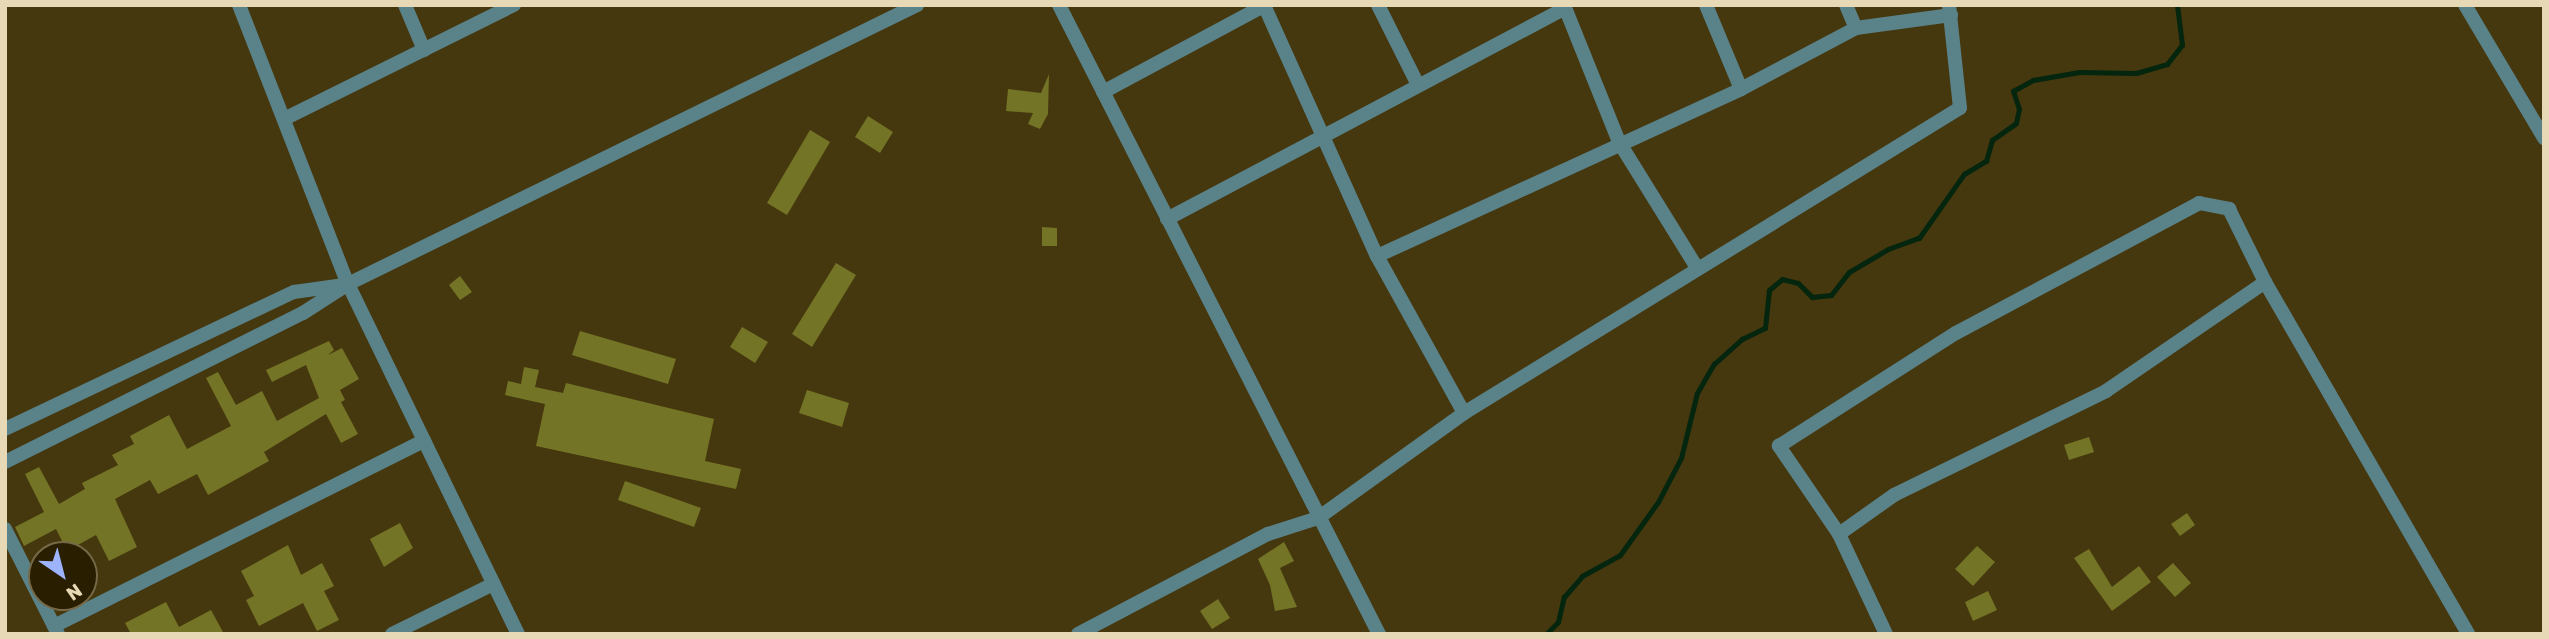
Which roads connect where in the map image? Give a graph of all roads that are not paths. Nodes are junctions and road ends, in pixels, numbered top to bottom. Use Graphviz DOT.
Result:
graph roads {
  1 [pos="239,5"];
  2 [pos="404,5"];
  3 [pos="514,5"];
  4 [pos="918,5"];
  5 [pos="1059,5"];
  6 [pos="1265,5"];
  7 [pos="1378,5"];
  8 [pos="1706,5"];
  9 [pos="1846,5"];
  10 [pos="2466,5"];
  11 [pos="1564,6"];
  12 [pos="1950,10"];
  13 [pos="1856,28"];
  14 [pos="424,50"];
  15 [pos="1418,85"];
  16 [pos="1741,89"];
  17 [pos="1103,92"];
  18 [pos="284,120"];
  19 [pos="1324,134"];
  20 [pos="2544,138"];
  21 [pos="1619,142"];
  22 [pos="1167,219"];
  23 [pos="1377,256"];
  24 [pos="1697,268"];
  25 [pos="2265,282"];
  26 [pos="348,284"];
  27 [pos="1464,412"];
  28 [pos="5,429"];
  29 [pos="424,442"];
  30 [pos="5,462"];
  31 [pos="1318,518"];
  32 [pos="5,530"];
  33 [pos="1839,534"];
  34 [pos="493,584"];
  35 [pos="56,630"];
  36 [pos="392,634"];
  37 [pos="518,634"];
  38 [pos="1078,634"];
  39 [pos="1379,634"];
  40 [pos="1886,634"];
  41 [pos="2468,634"];
  1 -- 18 [label="street"];
  2 -- 14 [label="street"];
  3 -- 14 [label="street"];
  4 -- 26 [label="street"];
  5 -- 17 [label="street"];
  6 -- 17 [label="street"];
  6 -- 19 [label="street"];
  7 -- 15 [label="street"];
  8 -- 16 [label="street"];
  9 -- 13 [label="street"];
  10 -- 20 [label="street"];
  11 -- 15 [label="street"];
  11 -- 21 [label="street"];
  12 -- 13 [label="street"];
  12 -- 24 [label="street"];
  13 -- 16 [label="street"];
  14 -- 18 [label="street"];
  15 -- 19 [label="street"];
  16 -- 21 [label="street"];
  17 -- 22 [label="street"];
  18 -- 26 [label="street"];
  19 -- 22 [label="street"];
  19 -- 23 [label="street"];
  21 -- 23 [label="street"];
  21 -- 24 [label="street"];
  22 -- 31 [label="street"];
  23 -- 27 [label="street"];
  24 -- 27 [label="street"];
  25 -- 33 [label="street"];
  25 -- 33 [label="street"];
  25 -- 41 [label="street"];
  26 -- 28 [label="street"];
  26 -- 29 [label="street"];
  26 -- 30 [label="street"];
  27 -- 31 [label="street"];
  29 -- 34 [label="street"];
  29 -- 35 [label="street"];
  31 -- 38 [label="street"];
  31 -- 39 [label="street"];
  32 -- 35 [label="street"];
  33 -- 40 [label="street"];
  34 -- 36 [label="street"];
  34 -- 37 [label="street"];
}
